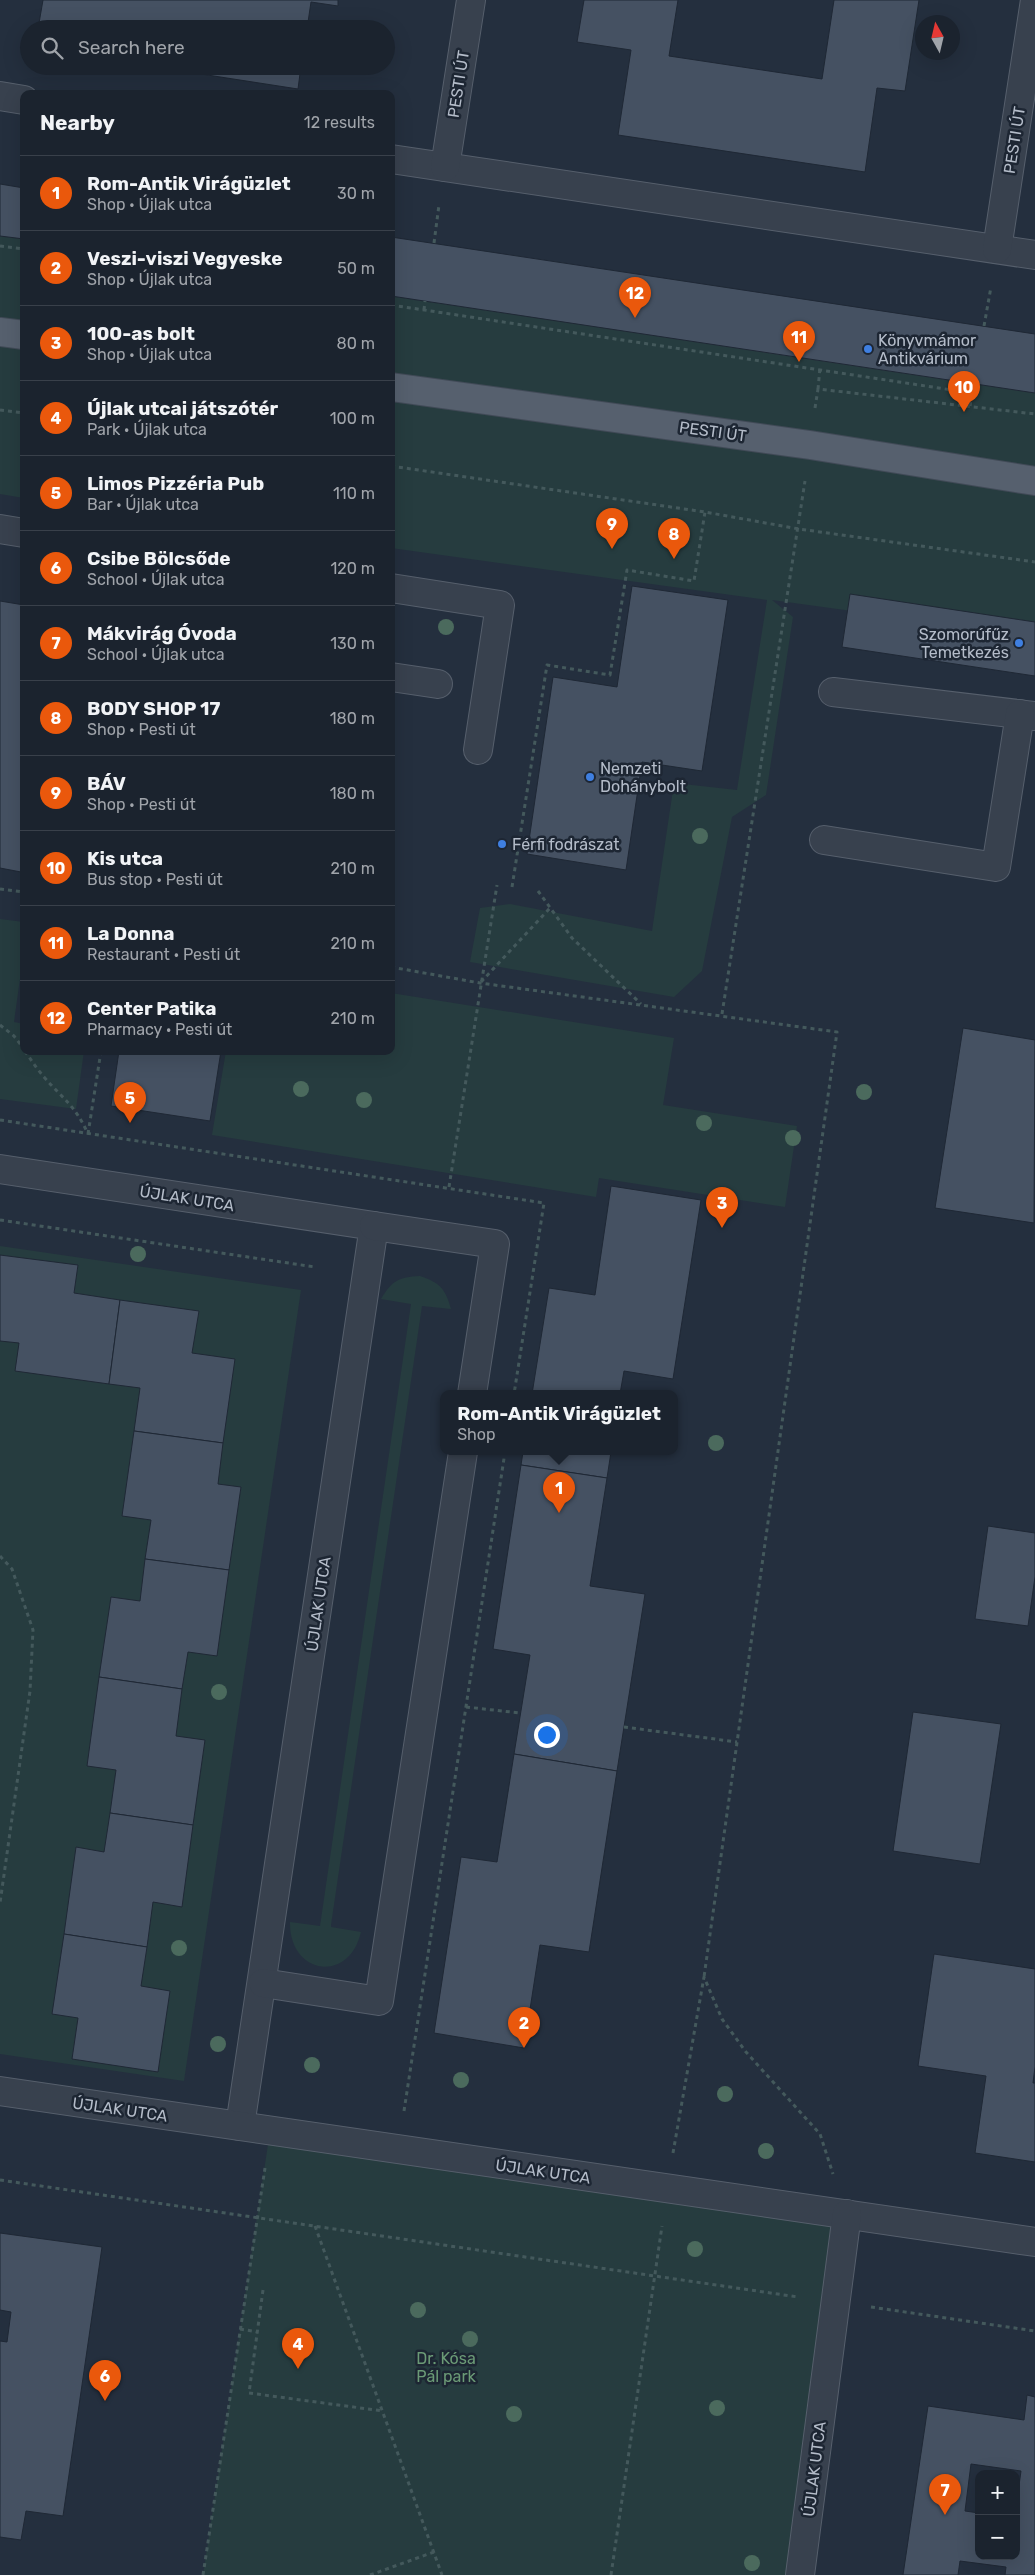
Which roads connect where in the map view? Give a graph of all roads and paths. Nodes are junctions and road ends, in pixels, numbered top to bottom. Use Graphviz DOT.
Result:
graph roads {
  1 [pos="471,0"];
  2 [pos="1035,0"];
  3 [pos="0,96"];
  4 [pos="20,99"];
  5 [pos="395,161"];
  6 [pos="445,167"];
  7 [pos="0,246"];
  8 [pos="20,248"];
  9 [pos="997,249"];
  10 [pos="1035,255"];
  11 [pos="425,301"];
  12 [pos="395,306"];
  13 [pos="424,310"];
  14 [pos="0,332"];
  15 [pos="20,334"];
  16 [pos="820,368"];
  17 [pos="974,384"];
  18 [pos="395,388"];
  19 [pos="818,389"];
  20 [pos="972,393"];
  21 [pos="970,406"];
  22 [pos="0,410"];
  23 [pos="20,412"];
  24 [pos="1035,414"];
  25 [pos="810,445"];
  26 [pos="395,467"];
  27 [pos="1035,481"];
  28 [pos="706,512"];
  29 [pos="0,529"];
  30 [pos="799,529"];
  31 [pos="20,532"];
  32 [pos="1035,562"];
  33 [pos="395,589"];
  34 [pos="395,678"];
  35 [pos="438,684"];
  36 [pos="833,692"];
  37 [pos="1028,715"];
  38 [pos="478,750"];
  39 [pos="824,840"];
  40 [pos="497,885"];
  41 [pos="512,887"];
  42 [pos="0,889"];
  43 [pos="538,891"];
  44 [pos="20,892"];
  45 [pos="550,908"];
  46 [pos="395,968"];
  47 [pos="480,983"];
  48 [pos="641,1004"];
  49 [pos="722,1014"];
  50 [pos="0,1025"];
  51 [pos="20,1044"];
  52 [pos="28,1055"];
  53 [pos="100,1055"];
  54 [pos="0,1120"];
  55 [pos="88,1134"];
  56 [pos="0,1170"];
  57 [pos="0,1220"];
  58 [pos="374,1226"];
  59 [pos="315,1267"];
  60 [pos="473,1390"];
  61 [pos="464,1455"];
  62 [pos="505,1455"];
  63 [pos="0,1556"];
  64 [pos="466,1707"];
  65 [pos="520,1713"];
  66 [pos="624,1727"];
  67 [pos="737,1742"];
  68 [pos="0,1903"];
  69 [pos="704,1977"];
  70 [pos="263,1983"];
  71 [pos="0,2091"];
  72 [pos="240,2126"];
  73 [pos="270,2131"];
  74 [pos="398,2149"];
  75 [pos="0,2180"];
  76 [pos="667,2189"];
  77 [pos="846,2214"];
  78 [pos="257,2217"];
  79 [pos="315,2226"];
  80 [pos="1035,2242"];
  81 [pos="656,2276"];
  82 [pos="263,2290"];
  83 [pos="836,2302"];
  84 [pos="240,2329"];
  85 [pos="1035,2331"];
  86 [pos="258,2332"];
  87 [pos="383,2411"];
  88 [pos="434,2552"];
  89 [pos="203,2575"];
  90 [pos="370,2575"];
  91 [pos="442,2575"];
  92 [pos="611,2575"];
  93 [pos="800,2575"];
  1 -- 6 [label="street, PESTI ÚT"];
  2 -- 9 [label="street, PESTI ÚT"];
  3 -- 4 [label="street"];
  5 -- 6 [label="street"];
  6 -- 9 [label="street"];
  7 -- 8 [label="path"];
  9 -- 10 [label="street"];
  11 -- 13 [label="path"];
  12 -- 13 [label="path"];
  13 -- 16 [label="path"];
  14 -- 15 [label="main road"];
  16 -- 19 [label="path"];
  16 -- 20 [label="path"];
  17 -- 20 [label="path"];
  18 -- 25 [label="main road, PESTI ÚT"];
  19 -- 21 [label="path"];
  19 -- 25 [label="path"];
  20 -- 21 [label="path"];
  21 -- 24 [label="path"];
  22 -- 23 [label="path"];
  25 -- 27 [label="main road, PESTI ÚT"];
  25 -- 30 [label="path"];
  26 -- 28 [label="path"];
  28 -- 30 [label="path"];
  28 -- 41 [label="path"];
  29 -- 31 [label="street"];
  30 -- 32 [label="path"];
  30 -- 49 [label="path"];
  33 -- 38 [label="street"];
  34 -- 35 [label="street"];
  36 -- 37 [label="street"];
  37 -- 39 [label="street"];
  40 -- 47 [label="path"];
  42 -- 44 [label="path"];
  43 -- 45 [label="path"];
  45 -- 47 [label="path"];
  45 -- 48 [label="path"];
  46 -- 47 [label="path"];
  47 -- 48 [label="path"];
  47 -- 55 [label="path"];
  48 -- 49 [label="path"];
  49 -- 67 [label="path"];
  50 -- 51 [label="path"];
  52 -- 55 [label="path"];
  53 -- 55 [label="path"];
  54 -- 55 [label="path"];
  56 -- 58 [label="street, ÚJLAK UTCA"];
  57 -- 59 [label="path"];
  58 -- 60 [label="street, ÚJLAK UTCA"];
  58 -- 70 [label="street, ÚJLAK UTCA"];
  61 -- 70 [label="street"];
  62 -- 64 [label="path"];
  63 -- 68 [label="path"];
  64 -- 65 [label="path"];
  64 -- 74 [label="path"];
  66 -- 67 [label="path"];
  67 -- 69 [label="path"];
  69 -- 76 [label="path"];
  69 -- 77 [label="path"];
  70 -- 72 [label="street, ÚJLAK UTCA"];
  71 -- 72 [label="street, ÚJLAK UTCA"];
  72 -- 73 [label="street, ÚJLAK UTCA"];
  73 -- 74 [label="street, ÚJLAK UTCA"];
  73 -- 78 [label="path"];
  74 -- 76 [label="street, ÚJLAK UTCA"];
  75 -- 78 [label="path"];
  76 -- 77 [label="street, ÚJLAK UTCA"];
  76 -- 81 [label="path"];
  77 -- 80 [label="street, ÚJLAK UTCA"];
  77 -- 83 [label="street, ÚJLAK UTCA"];
  78 -- 79 [label="path"];
  78 -- 84 [label="path"];
  79 -- 81 [label="path"];
  79 -- 87 [label="path"];
  81 -- 83 [label="path"];
  81 -- 92 [label="path"];
  82 -- 86 [label="path"];
  83 -- 85 [label="path"];
  83 -- 93 [label="street, ÚJLAK UTCA"];
  84 -- 86 [label="path"];
  84 -- 89 [label="path"];
  86 -- 87 [label="path"];
  87 -- 88 [label="path"];
  88 -- 90 [label="path"];
  88 -- 91 [label="path"];
}
